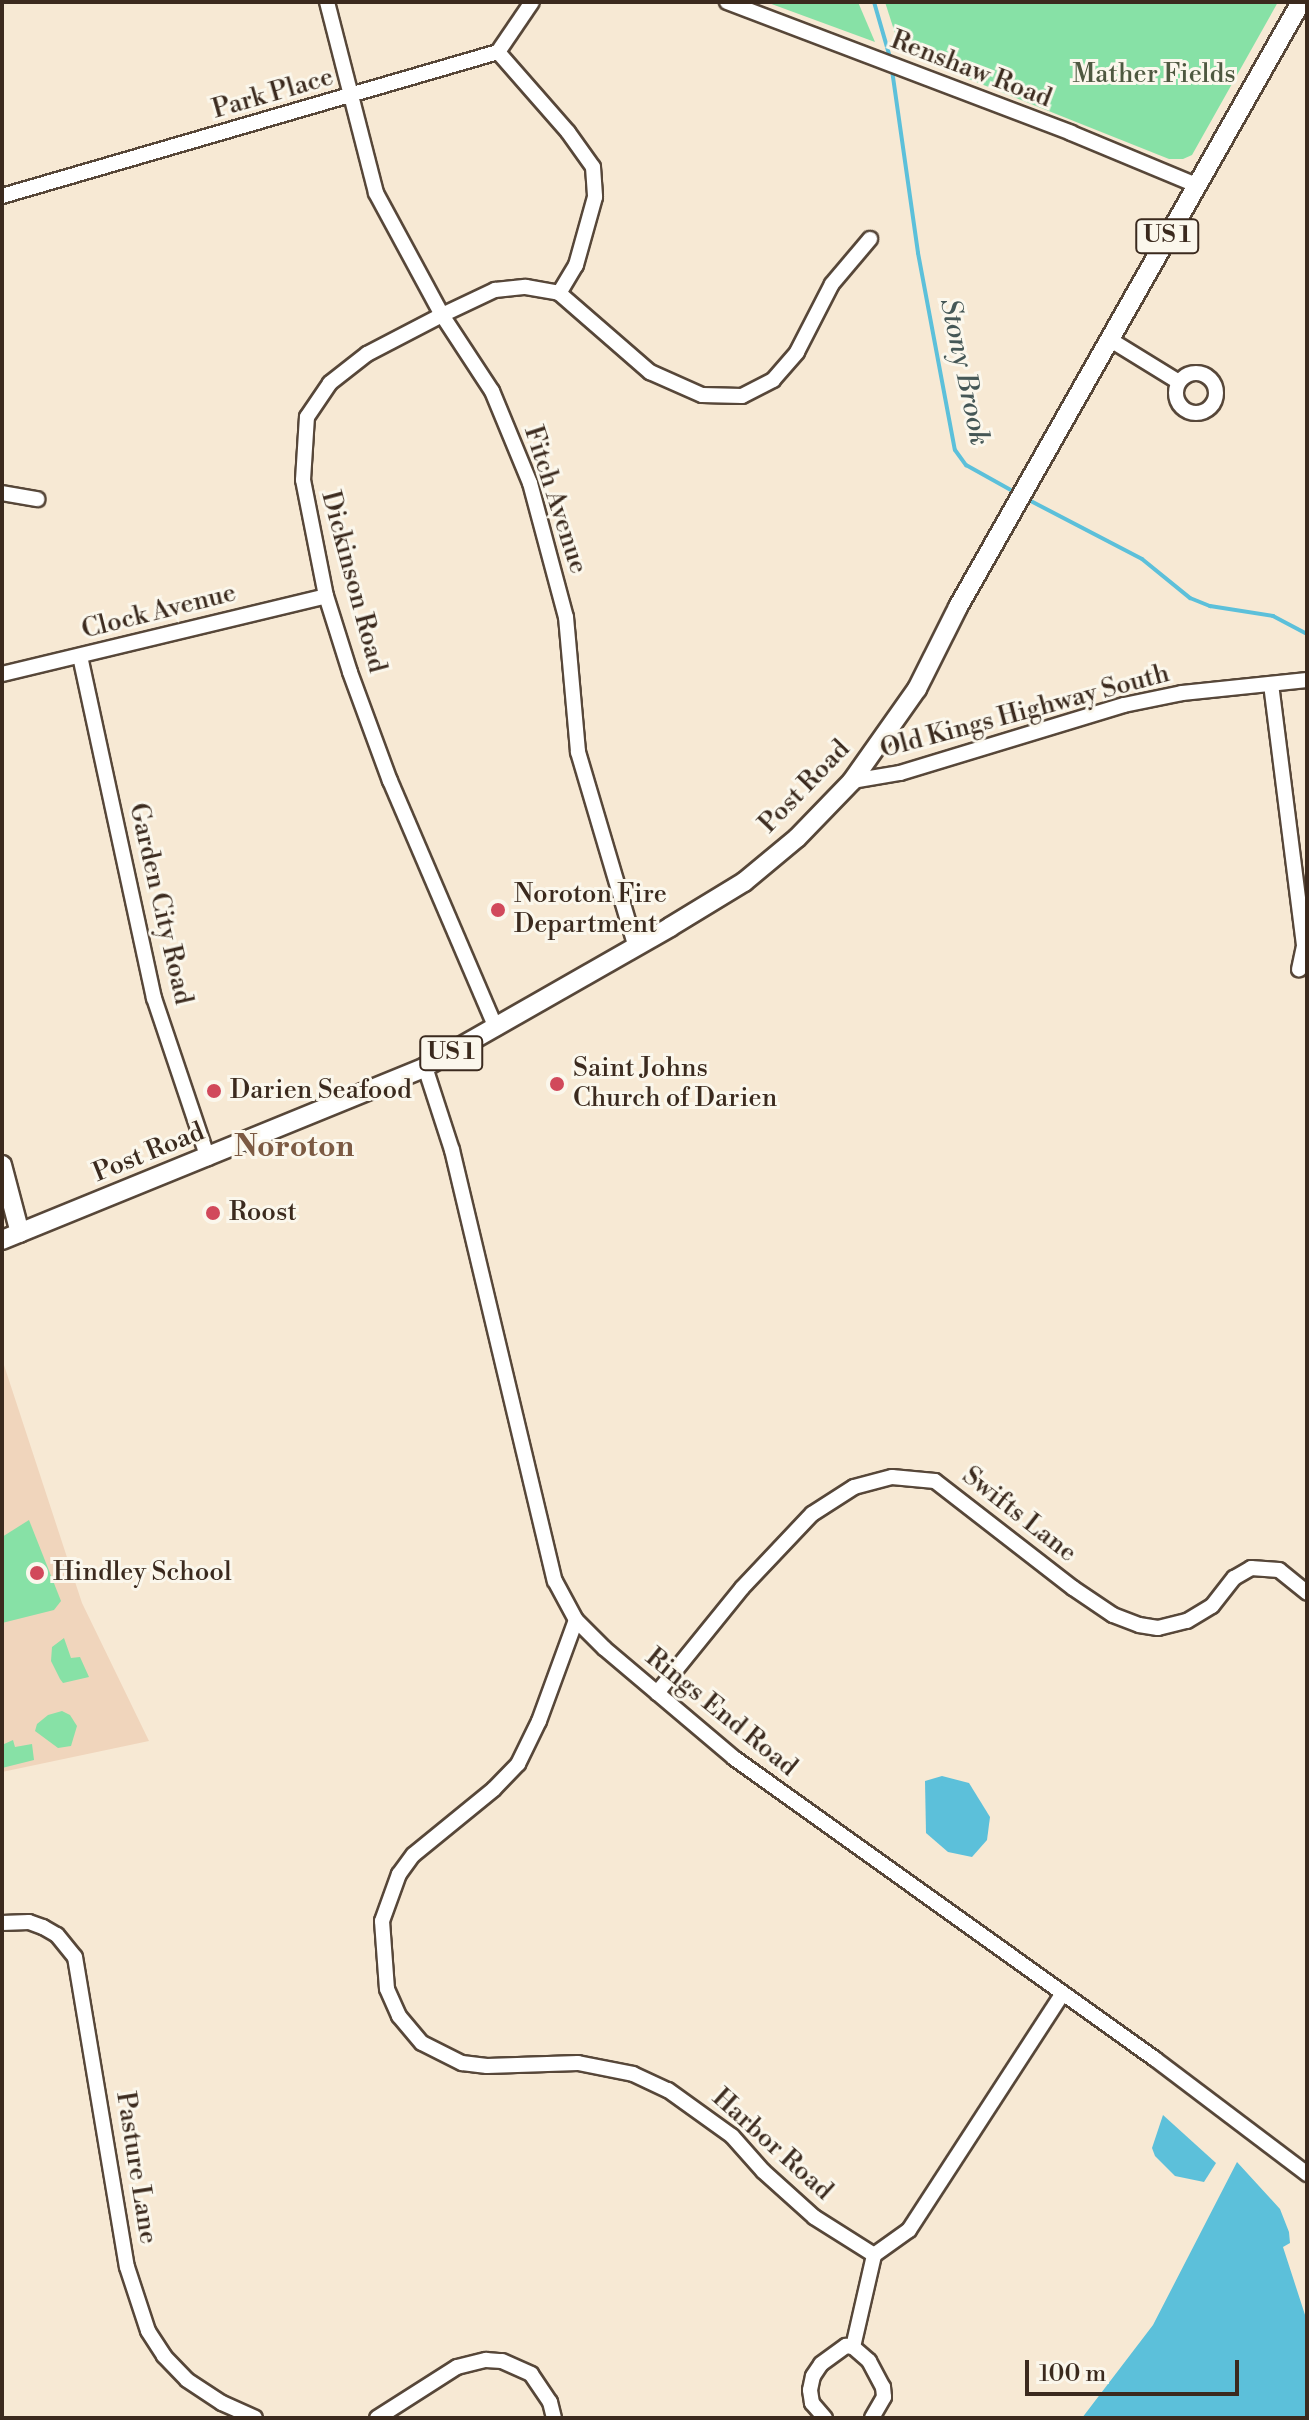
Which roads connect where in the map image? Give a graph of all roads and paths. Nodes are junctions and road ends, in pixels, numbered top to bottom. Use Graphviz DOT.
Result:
graph roads {
  1 [pos="327,2"];
  2 [pos="532,2"];
  3 [pos="727,2"];
  4 [pos="1301,2"];
  5 [pos="498,52"];
  6 [pos="350,98"];
  7 [pos="1196,185"];
  8 [pos="2,196"];
  9 [pos="870,239"];
  10 [pos="559,293"];
  11 [pos="442,315"];
  12 [pos="1109,339"];
  13 [pos="1179,382"];
  14 [pos="2,493"];
  15 [pos="37,499"];
  16 [pos="326,596"];
  17 [pos="80,656"];
  18 [pos="2,674"];
  19 [pos="1307,680"];
  20 [pos="1271,684"];
  21 [pos="852,781"];
  22 [pos="636,948"];
  23 [pos="1299,969"];
  24 [pos="496,1028"];
  25 [pos="425,1067"];
  26 [pos="208,1158"];
  27 [pos="2,1165"];
  28 [pos="20,1233"];
  29 [pos="2,1240"];
  30 [pos="1307,1593"];
  31 [pos="576,1620"];
  32 [pos="657,1693"];
  33 [pos="2,1923"];
  34 [pos="1062,1994"];
  35 [pos="1307,2174"];
  36 [pos="874,2255"];
  37 [pos="853,2347"];
  38 [pos="255,2418"];
  39 [pos="377,2418"];
  40 [pos="554,2418"];
  41 [pos="825,2418"];
  42 [pos="872,2418"];
  1 -- 6 [label="street, Fitch Avenue"];
  2 -- 5 [label="street"];
  3 -- 7 [label="street, Renshaw Road"];
  4 -- 7 [label="main road, Post Road / US 1"];
  5 -- 6 [label="street, Park Place"];
  5 -- 10 [label="street"];
  6 -- 8 [label="street, Park Place"];
  6 -- 11 [label="street, Fitch Avenue"];
  7 -- 12 [label="main road, Post Road / US 1"];
  9 -- 10 [label="street"];
  10 -- 11 [label="street, Dickinson Road"];
  11 -- 16 [label="street, Dickinson Road"];
  11 -- 22 [label="street, Fitch Avenue"];
  12 -- 13 [label="street"];
  12 -- 21 [label="main road, Post Road / US 1"];
  14 -- 15 [label="street"];
  16 -- 17 [label="street, Clock Avenue"];
  16 -- 24 [label="street, Dickinson Road"];
  17 -- 18 [label="street, Clock Avenue"];
  17 -- 26 [label="street, Garden City Road"];
  19 -- 20 [label="street, Old Kings Highway South"];
  20 -- 21 [label="street, Old Kings Highway South"];
  20 -- 23 [label="street"];
  21 -- 22 [label="main road, Post Road / US 1"];
  22 -- 24 [label="main road, Post Road / US 1"];
  24 -- 25 [label="main road, Post Road / US 1"];
  25 -- 26 [label="main road, Post Road / US 1"];
  25 -- 31 [label="street, Rings End Road"];
  26 -- 28 [label="main road, Post Road / US 1"];
  27 -- 28 [label="main road"];
  28 -- 29 [label="main road, Post Road / US 1"];
  30 -- 32 [label="street, Swifts Lane"];
  31 -- 32 [label="street, Rings End Road"];
  31 -- 36 [label="street, Harbor Road"];
  32 -- 34 [label="street, Rings End Road"];
  33 -- 38 [label="street, Pasture Lane"];
  34 -- 35 [label="street, Rings End Road"];
  34 -- 36 [label="street"];
  36 -- 37 [label="street"];
  37 -- 41 [label="street"];
  37 -- 42 [label="street"];
  39 -- 40 [label="street"];
}
